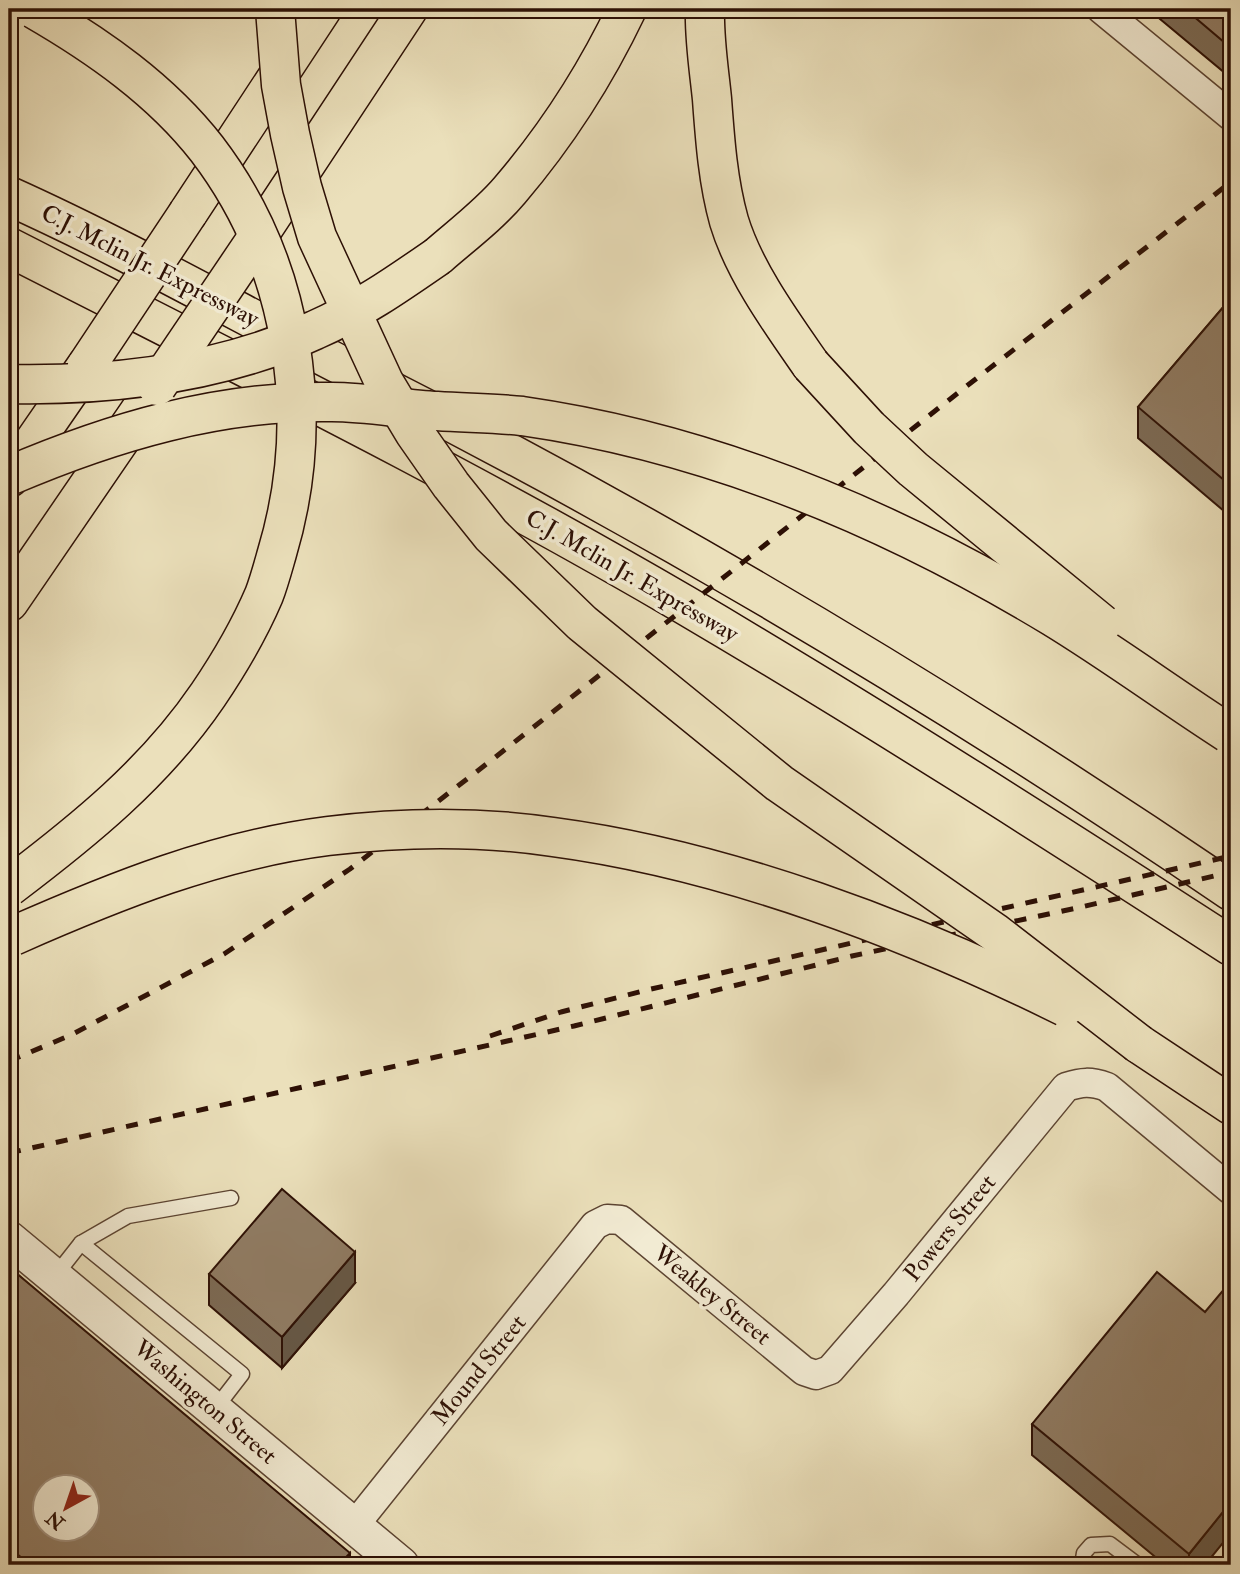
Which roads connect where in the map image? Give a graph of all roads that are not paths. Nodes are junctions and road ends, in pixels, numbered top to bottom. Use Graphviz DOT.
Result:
graph roads {
  1 [pos="34,9"];
  2 [pos="275,9"];
  3 [pos="322,9"];
  4 [pos="408,9"];
  5 [pos="627,9"];
  6 [pos="1101,9"];
  7 [pos="705,23"];
  8 [pos="1231,116"];
  9 [pos="9,196"];
  10 [pos="9,247"];
  11 [pos="9,384"];
  12 [pos="9,477"];
  13 [pos="9,602"];
  14 [pos="1229,735"];
  15 [pos="9,887"];
  16 [pos="1231,891"];
  17 [pos="11,937"];
  18 [pos="1231,946"];
  19 [pos="1139,1044"];
  20 [pos="1231,1105"];
  21 [pos="1231,1190"];
  22 [pos="231,1198"];
  23 [pos="607,1219"];
  24 [pos="81,1243"];
  25 [pos="11,1245"];
  26 [pos="54,1278"];
  27 [pos="816,1375"];
  28 [pos="214,1410"];
  29 [pos="354,1526"];
  30 [pos="401,1565"];
  31 [pos="1082,1565"];
  32 [pos="1138,1565"];
  1 -- 15 [label="highway, bridge"];
  2 -- 19 [label="highway, bridge"];
  3 -- 12 [label="highway, bridge"];
  4 -- 13 [label="highway, bridge"];
  5 -- 11 [label="highway, bridge"];
  6 -- 8 [label="street"];
  7 -- 14 [label="highway, bridge"];
  9 -- 16 [label="highway, C.J. Mclin Jr. Expressway"];
  10 -- 18 [label="highway, C.J. Mclin Jr. Expressway"];
  12 -- 14 [label="highway, bridge"];
  17 -- 19 [label="highway, bridge"];
  19 -- 20 [label="highway"];
  21 -- 27 [label="street, Powers Street"];
  22 -- 24 [label="lane"];
  23 -- 27 [label="street, Weakley Street"];
  23 -- 29 [label="street, Mound Street"];
  24 -- 26 [label="lane"];
  24 -- 28 [label="lane"];
  25 -- 26 [label="street, Washington Street"];
  26 -- 28 [label="street, Washington Street"];
  28 -- 29 [label="street, Washington Street"];
  29 -- 30 [label="street, Washington Street"];
  31 -- 32 [label="lane"];
}
